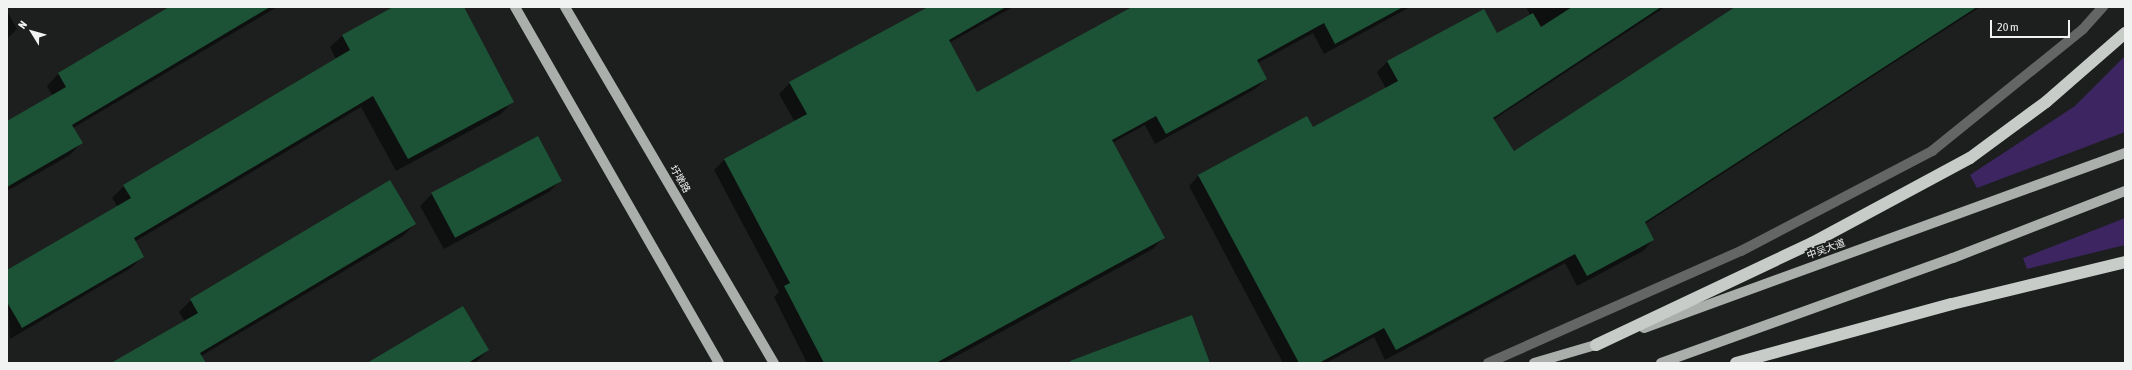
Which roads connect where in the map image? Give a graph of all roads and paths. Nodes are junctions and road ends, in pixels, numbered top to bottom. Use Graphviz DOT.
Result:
graph roads {
  1 [pos="515,7"];
  2 [pos="565,7"];
  3 [pos="2103,7"];
  4 [pos="2125,33"];
  5 [pos="2125,153"];
  6 [pos="2125,191"];
  7 [pos="2125,262"];
  8 [pos="1596,345"];
  9 [pos="719,363"];
  10 [pos="774,363"];
  11 [pos="1488,363"];
  12 [pos="1534,363"];
  13 [pos="1661,363"];
  14 [pos="1736,363"];
  1 -- 9 [label="main road"];
  2 -- 10 [label="main road, 圩墩路"];
  3 -- 11 [label="street"];
  4 -- 8 [label="highway"];
  5 -- 8 [label="main road, 中吴大道"];
  6 -- 13 [label="main road"];
  7 -- 14 [label="highway"];
  8 -- 12 [label="main road, 中吴大道"];
}
